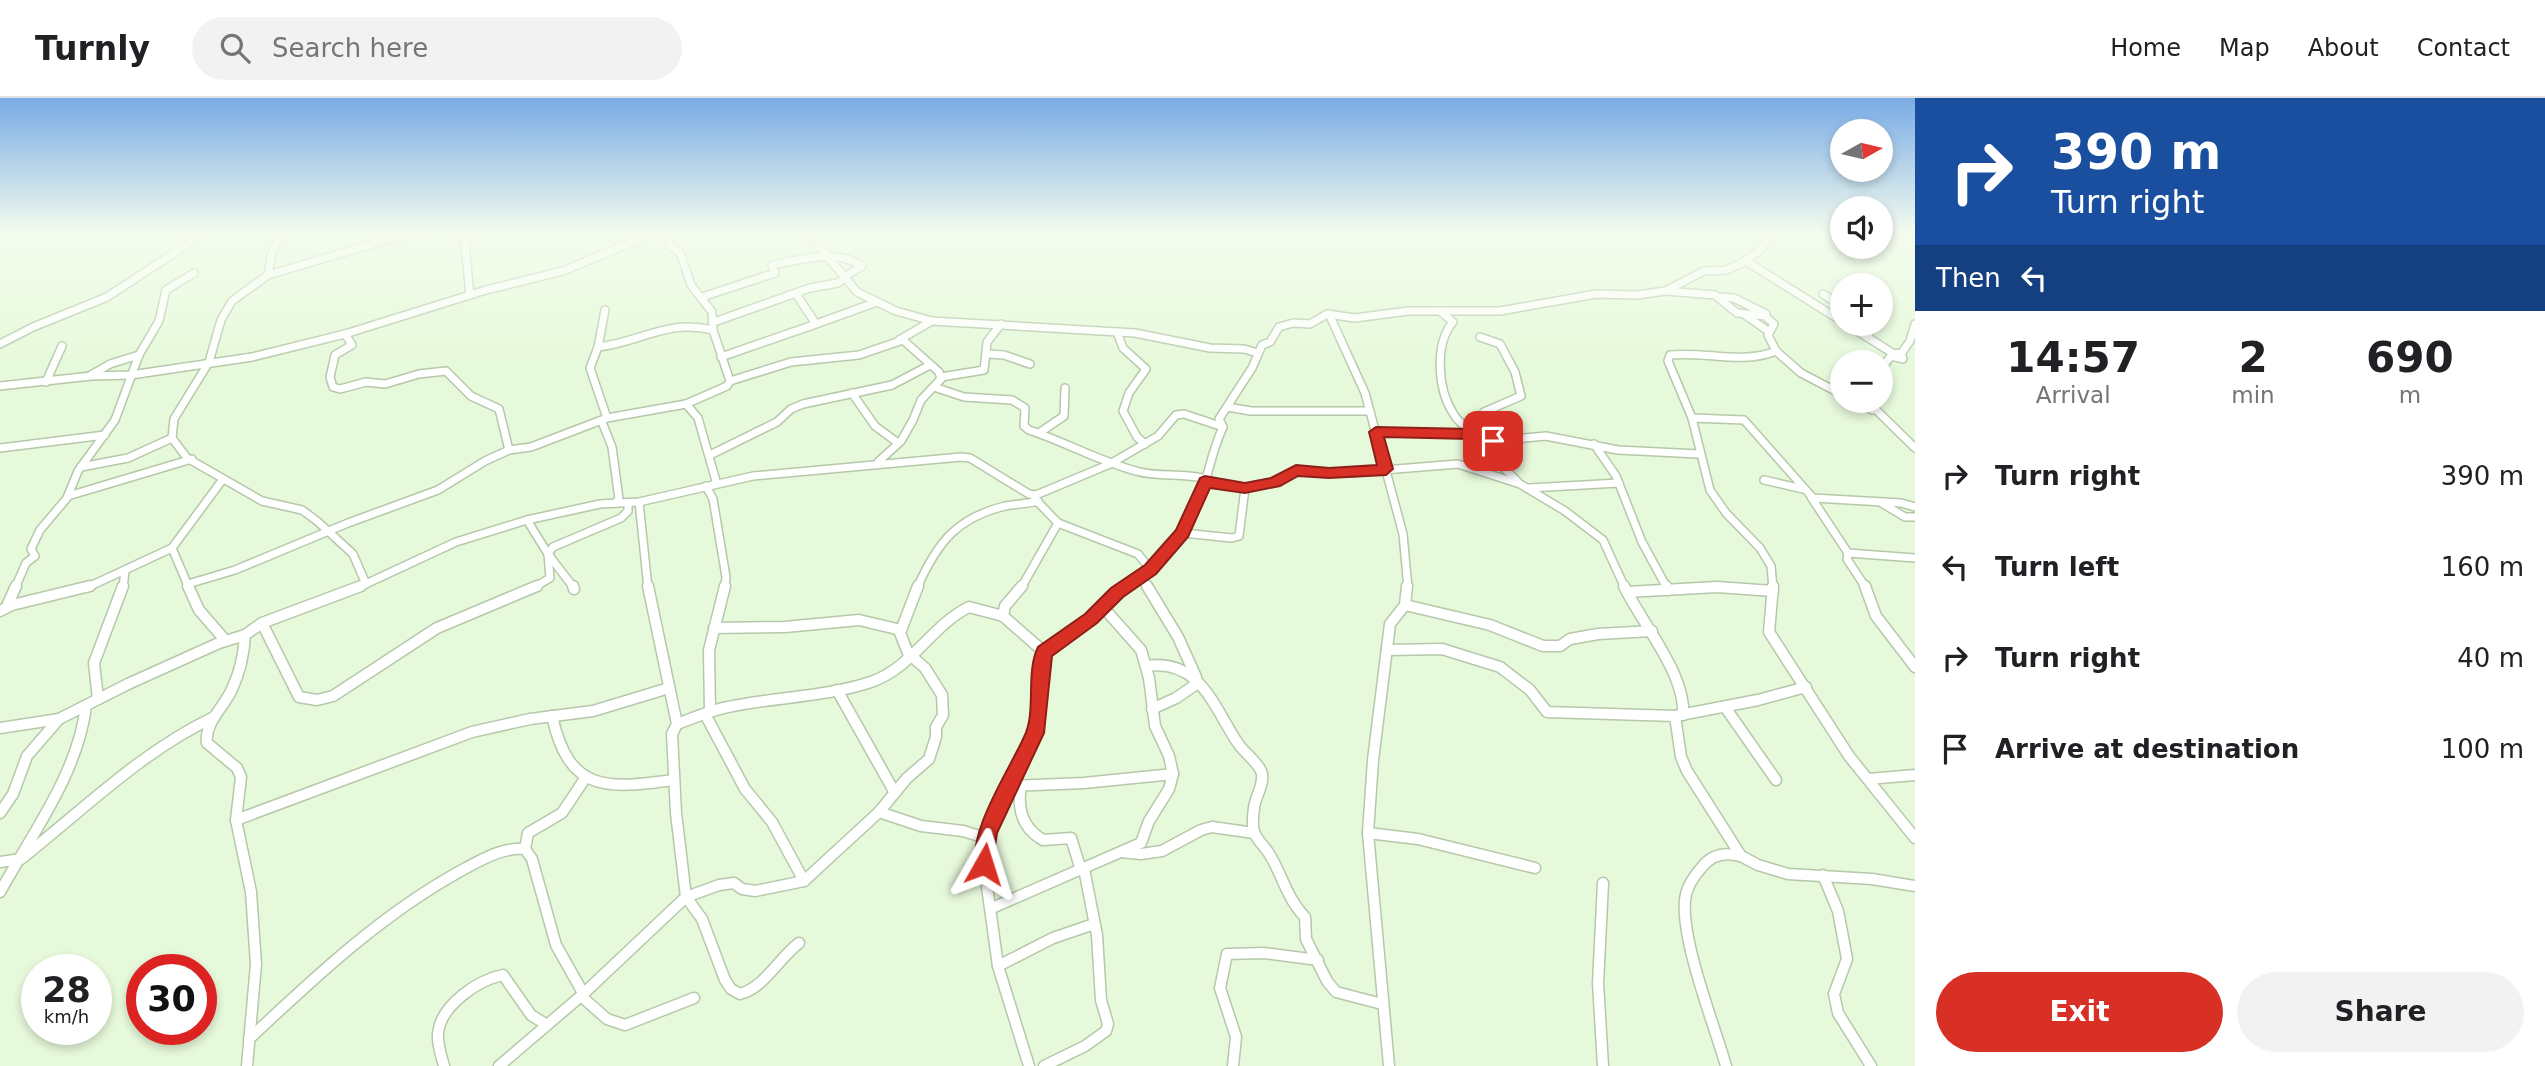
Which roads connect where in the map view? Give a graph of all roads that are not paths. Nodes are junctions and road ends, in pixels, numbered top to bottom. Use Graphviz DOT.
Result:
graph roads {
  1 [pos="133,279"];
  2 [pos="184,279"];
  3 [pos="262,279"];
  4 [pos="468,279"];
  5 [pos="531,279"];
  6 [pos="689,279"];
  7 [pos="757,279"];
  8 [pos="842,279"];
  9 [pos="846,279"];
  10 [pos="1688,279"];
  11 [pos="1774,279"];
  12 [pos="1665,291"];
  13 [pos="796,294"];
  14 [pos="1823,294"];
  15 [pos="470,295"];
  16 [pos="1718,296"];
  17 [pos="702,298"];
  18 [pos="1830,299"];
  19 [pos="877,302"];
  20 [pos="605,310"];
  21 [pos="1440,311"];
  22 [pos="1329,314"];
  23 [pos="1744,314"];
  24 [pos="714,321"];
  25 [pos="932,321"];
  26 [pos="1773,321"];
  27 [pos="816,324"];
  28 [pos="1001,324"];
  29 [pos="1915,324"];
  30 [pos="713,330"];
  31 [pos="1768,331"];
  32 [pos="1117,332"];
  33 [pos="345,334"];
  34 [pos="1871,336"];
  35 [pos="1480,337"];
  36 [pos="898,341"];
  37 [pos="1877,341"];
  38 [pos="0,344"];
  39 [pos="62,346"];
  40 [pos="598,347"];
  41 [pos="1776,351"];
  42 [pos="1903,351"];
  43 [pos="1258,353"];
  44 [pos="987,354"];
  45 [pos="139,355"];
  46 [pos="1893,356"];
  47 [pos="721,357"];
  48 [pos="209,362"];
  49 [pos="930,365"];
  50 [pos="1030,365"];
  51 [pos="131,375"];
  52 [pos="91,376"];
  53 [pos="941,377"];
  54 [pos="730,381"];
  55 [pos="46,382"];
  56 [pos="0,386"];
  57 [pos="937,388"];
  58 [pos="1065,388"];
  59 [pos="1830,388"];
  60 [pos="852,393"];
  61 [pos="686,404"];
  62 [pos="1227,407"];
  63 [pos="1370,411"];
  64 [pos="1878,413"];
  65 [pos="1692,418"];
  66 [pos="604,420"];
  67 [pos="1223,427"];
  68 [pos="1376,432"];
  69 [pos="1039,433"];
  70 [pos="1472,434"];
  71 [pos="105,435"];
  72 [pos="172,438"];
  73 [pos="1493,439"];
  74 [pos="898,443"];
  75 [pos="1145,444"];
  76 [pos="1594,444"];
  77 [pos="0,448"];
  78 [pos="1915,448"];
  79 [pos="509,450"];
  80 [pos="1699,454"];
  81 [pos="710,455"];
  82 [pos="192,459"];
  83 [pos="1110,464"];
  84 [pos="868,466"];
  85 [pos="81,467"];
  86 [pos="1386,469"];
  87 [pos="223,479"];
  88 [pos="1206,480"];
  89 [pos="1765,480"];
  90 [pos="1619,483"];
  91 [pos="709,486"];
  92 [pos="1523,486"];
  93 [pos="1245,488"];
  94 [pos="1803,489"];
  95 [pos="68,496"];
  96 [pos="1811,497"];
  97 [pos="1037,498"];
  98 [pos="1878,501"];
  99 [pos="639,502"];
  100 [pos="615,503"];
  101 [pos="628,503"];
  102 [pos="1915,507"];
  103 [pos="1915,517"];
  104 [pos="527,520"];
  105 [pos="1058,523"];
  106 [pos="330,532"];
  107 [pos="1182,533"];
  108 [pos="172,548"];
  109 [pos="1848,553"];
  110 [pos="548,554"];
  111 [pos="1915,558"];
  112 [pos="1150,569"];
  113 [pos="125,571"];
  114 [pos="1141,575"];
  115 [pos="188,584"];
  116 [pos="366,584"];
  117 [pos="574,589"];
  118 [pos="1668,590"];
  119 [pos="1773,591"];
  120 [pos="1627,592"];
  121 [pos="1405,605"];
  122 [pos="1102,606"];
  123 [pos="4,608"];
  124 [pos="1003,615"];
  125 [pos="262,623"];
  126 [pos="714,628"];
  127 [pos="901,630"];
  128 [pos="1651,631"];
  129 [pos="245,635"];
  130 [pos="225,640"];
  131 [pos="1387,650"];
  132 [pos="1044,652"];
  133 [pos="912,657"];
  134 [pos="1146,667"];
  135 [pos="1915,667"];
  136 [pos="1197,681"];
  137 [pos="1806,687"];
  138 [pos="669,688"];
  139 [pos="837,690"];
  140 [pos="98,699"];
  141 [pos="86,706"];
  142 [pos="1725,707"];
  143 [pos="1152,709"];
  144 [pos="708,713"];
  145 [pos="552,716"];
  146 [pos="1679,716"];
  147 [pos="214,717"];
  148 [pos="59,719"];
  149 [pos="677,724"];
  150 [pos="0,728"];
  151 [pos="1173,774"];
  152 [pos="1915,775"];
  153 [pos="586,777"];
  154 [pos="1776,779"];
  155 [pos="1868,779"];
  156 [pos="674,780"];
  157 [pos="1016,785"];
  158 [pos="895,793"];
  159 [pos="879,812"];
  160 [pos="0,813"];
  161 [pos="236,820"];
  162 [pos="1254,833"];
  163 [pos="1368,833"];
  164 [pos="986,838"];
  165 [pos="1915,838"];
  166 [pos="525,849"];
  167 [pos="1121,852"];
  168 [pos="1741,856"];
  169 [pos="16,861"];
  170 [pos="0,862"];
  171 [pos="1535,868"];
  172 [pos="1083,869"];
  173 [pos="1823,875"];
  174 [pos="804,881"];
  175 [pos="1603,883"];
  176 [pos="1915,886"];
  177 [pos="0,892"];
  178 [pos="686,897"];
  179 [pos="992,908"];
  180 [pos="1094,924"];
  181 [pos="799,943"];
  182 [pos="1318,960"];
  183 [pos="998,966"];
  184 [pos="582,994"];
  185 [pos="694,998"];
  186 [pos="1382,1004"];
  187 [pos="547,1026"];
  188 [pos="249,1039"];
  189 [pos="247,1066"];
  190 [pos="444,1066"];
  191 [pos="499,1066"];
  192 [pos="1029,1066"];
  193 [pos="1044,1066"];
  194 [pos="1233,1066"];
  195 [pos="1389,1066"];
  196 [pos="1603,1066"];
  197 [pos="1726,1066"];
  198 [pos="1871,1066"];
  1 -- 38 [label="street"];
  2 -- 45 [label="street"];
  3 -- 48 [label="street"];
  4 -- 15 [label="street"];
  5 -- 15 [label="street"];
  6 -- 17 [label="street"];
  7 -- 17 [label="street"];
  8 -- 13 [label="street"];
  9 -- 19 [label="street"];
  10 -- 12 [label="street"];
  11 -- 37 [label="street"];
  12 -- 16 [label="street"];
  12 -- 21 [label="street"];
  13 -- 24 [label="street"];
  13 -- 27 [label="street"];
  14 -- 18 [label="street"];
  15 -- 33 [label="street"];
  16 -- 23 [label="street"];
  16 -- 26 [label="street"];
  17 -- 24 [label="street"];
  19 -- 25 [label="street"];
  19 -- 27 [label="street"];
  20 -- 40 [label="street"];
  21 -- 22 [label="street"];
  21 -- 70 [label="street"];
  22 -- 43 [label="street"];
  22 -- 63 [label="street"];
  23 -- 26 [label="street"];
  23 -- 31 [label="street"];
  24 -- 30 [label="street"];
  25 -- 28 [label="street"];
  25 -- 36 [label="street"];
  26 -- 31 [label="street"];
  27 -- 47 [label="street"];
  28 -- 32 [label="street"];
  28 -- 44 [label="street"];
  29 -- 42 [label="street"];
  30 -- 40 [label="street"];
  30 -- 47 [label="street"];
  31 -- 41 [label="street"];
  32 -- 43 [label="street"];
  32 -- 75 [label="street"];
  33 -- 48 [label="street"];
  33 -- 79 [label="street"];
  34 -- 37 [label="street"];
  35 -- 73 [label="street"];
  36 -- 49 [label="street"];
  36 -- 54 [label="street"];
  37 -- 42 [label="street"];
  39 -- 55 [label="street"];
  40 -- 66 [label="street"];
  41 -- 59 [label="street"];
  41 -- 65 [label="street"];
  42 -- 46 [label="street"];
  43 -- 62 [label="street"];
  44 -- 50 [label="street"];
  44 -- 53 [label="street"];
  45 -- 51 [label="street"];
  45 -- 52 [label="street"];
  47 -- 54 [label="street"];
  48 -- 51 [label="street"];
  48 -- 72 [label="street"];
  49 -- 53 [label="street"];
  49 -- 60 [label="street"];
  51 -- 52 [label="street"];
  51 -- 71 [label="street"];
  52 -- 55 [label="street"];
  53 -- 57 [label="street"];
  54 -- 61 [label="street"];
  55 -- 56 [label="street"];
  57 -- 69 [label="street"];
  57 -- 74 [label="street"];
  58 -- 69 [label="street"];
  60 -- 74 [label="street"];
  60 -- 81 [label="street"];
  61 -- 66 [label="street"];
  61 -- 81 [label="street"];
  62 -- 63 [label="street"];
  62 -- 67 [label="street"];
  63 -- 68 [label="street"];
  64 -- 78 [label="street"];
  65 -- 80 [label="street"];
  65 -- 94 [label="street"];
  66 -- 79 [label="street"];
  66 -- 100 [label="street"];
  67 -- 75 [label="street"];
  67 -- 88 [label="street"];
  68 -- 70 [label="street"];
  68 -- 86 [label="street"];
  69 -- 83 [label="street"];
  70 -- 73 [label="street"];
  71 -- 77 [label="street"];
  71 -- 85 [label="street"];
  72 -- 82 [label="street"];
  72 -- 85 [label="street"];
  73 -- 76 [label="street"];
  73 -- 92 [label="street"];
  74 -- 84 [label="street"];
  75 -- 83 [label="street"];
  76 -- 80 [label="street"];
  76 -- 90 [label="street"];
  79 -- 106 [label="street"];
  80 -- 119 [label="street"];
  81 -- 91 [label="street"];
  82 -- 87 [label="street"];
  82 -- 95 [label="street"];
  83 -- 88 [label="street"];
  83 -- 97 [label="street"];
  84 -- 91 [label="street"];
  84 -- 97 [label="street"];
  85 -- 95 [label="street"];
  86 -- 92 [label="street"];
  86 -- 93 [label="street"];
  86 -- 121 [label="street"];
  87 -- 106 [label="street"];
  87 -- 108 [label="street"];
  88 -- 93 [label="street"];
  88 -- 107 [label="street"];
  89 -- 94 [label="street"];
  90 -- 92 [label="street"];
  90 -- 118 [label="street"];
  91 -- 99 [label="street"];
  91 -- 126 [label="street"];
  92 -- 120 [label="street"];
  93 -- 107 [label="street"];
  94 -- 96 [label="street"];
  95 -- 123 [label="street"];
  96 -- 98 [label="street"];
  96 -- 109 [label="street"];
  97 -- 105 [label="street"];
  97 -- 127 [label="street"];
  98 -- 102 [label="street"];
  98 -- 103 [label="street"];
  99 -- 101 [label="street"];
  99 -- 138 [label="street"];
  100 -- 101 [label="street"];
  100 -- 104 [label="street"];
  101 -- 110 [label="street"];
  104 -- 110 [label="street"];
  104 -- 116 [label="street"];
  105 -- 112 [label="street"];
  105 -- 124 [label="street"];
  106 -- 115 [label="street"];
  106 -- 116 [label="street"];
  107 -- 112 [label="street"];
  108 -- 113 [label="street"];
  108 -- 115 [label="street"];
  109 -- 111 [label="street"];
  109 -- 135 [label="street"];
  110 -- 117 [label="street"];
  110 -- 125 [label="street"];
  112 -- 114 [label="street"];
  113 -- 123 [label="street"];
  113 -- 140 [label="street"];
  114 -- 122 [label="street"];
  114 -- 136 [label="street"];
  115 -- 130 [label="street"];
  116 -- 125 [label="street"];
  118 -- 119 [label="street"];
  118 -- 120 [label="street"];
  119 -- 137 [label="street"];
  120 -- 128 [label="street"];
  121 -- 128 [label="street"];
  121 -- 131 [label="street"];
  122 -- 132 [label="street"];
  122 -- 134 [label="street"];
  124 -- 132 [label="street"];
  124 -- 133 [label="street"];
  125 -- 129 [label="street"];
  126 -- 127 [label="street"];
  126 -- 144 [label="street"];
  127 -- 133 [label="street"];
  128 -- 146 [label="street"];
  129 -- 130 [label="street"];
  129 -- 147 [label="street"];
  130 -- 140 [label="street"];
  131 -- 146 [label="street"];
  131 -- 163 [label="street"];
  132 -- 157 [label="street"];
  133 -- 139 [label="street"];
  133 -- 158 [label="street"];
  134 -- 136 [label="street"];
  134 -- 143 [label="street"];
  136 -- 143 [label="street"];
  136 -- 162 [label="street"];
  137 -- 142 [label="street"];
  137 -- 155 [label="street"];
  138 -- 145 [label="street"];
  138 -- 149 [label="street"];
  139 -- 144 [label="street"];
  139 -- 158 [label="street"];
  140 -- 141 [label="street"];
  141 -- 148 [label="street"];
  141 -- 169 [label="street"];
  142 -- 146 [label="street"];
  142 -- 154 [label="street"];
  143 -- 151 [label="street"];
  144 -- 149 [label="street"];
  144 -- 174 [label="street"];
  145 -- 153 [label="street"];
  145 -- 161 [label="street"];
  146 -- 168 [label="street"];
  147 -- 161 [label="street"];
  147 -- 169 [label="street"];
  148 -- 150 [label="street"];
  148 -- 160 [label="street"];
  149 -- 156 [label="street"];
  151 -- 157 [label="street"];
  151 -- 167 [label="street"];
  152 -- 155 [label="street"];
  153 -- 156 [label="street"];
  153 -- 166 [label="street"];
  155 -- 165 [label="street"];
  156 -- 178 [label="street"];
  157 -- 164 [label="street"];
  157 -- 172 [label="street"];
  158 -- 159 [label="street"];
  159 -- 164 [label="street"];
  159 -- 174 [label="street"];
  161 -- 188 [label="street"];
  162 -- 167 [label="street"];
  162 -- 182 [label="street"];
  163 -- 171 [label="street"];
  163 -- 186 [label="street"];
  164 -- 179 [label="street"];
  166 -- 184 [label="street"];
  166 -- 188 [label="street"];
  167 -- 172 [label="street"];
  168 -- 173 [label="street"];
  168 -- 197 [label="street"];
  169 -- 170 [label="street"];
  169 -- 177 [label="street"];
  172 -- 179 [label="street"];
  172 -- 180 [label="street"];
  173 -- 176 [label="street"];
  173 -- 198 [label="street"];
  174 -- 178 [label="street"];
  175 -- 196 [label="street"];
  178 -- 181 [label="street"];
  178 -- 184 [label="street"];
  179 -- 183 [label="street"];
  180 -- 183 [label="street"];
  180 -- 193 [label="street"];
  182 -- 186 [label="street"];
  182 -- 194 [label="street"];
  183 -- 192 [label="street"];
  184 -- 185 [label="street"];
  184 -- 187 [label="street"];
  186 -- 195 [label="street"];
  187 -- 190 [label="street"];
  187 -- 191 [label="street"];
  188 -- 189 [label="street"];
}
